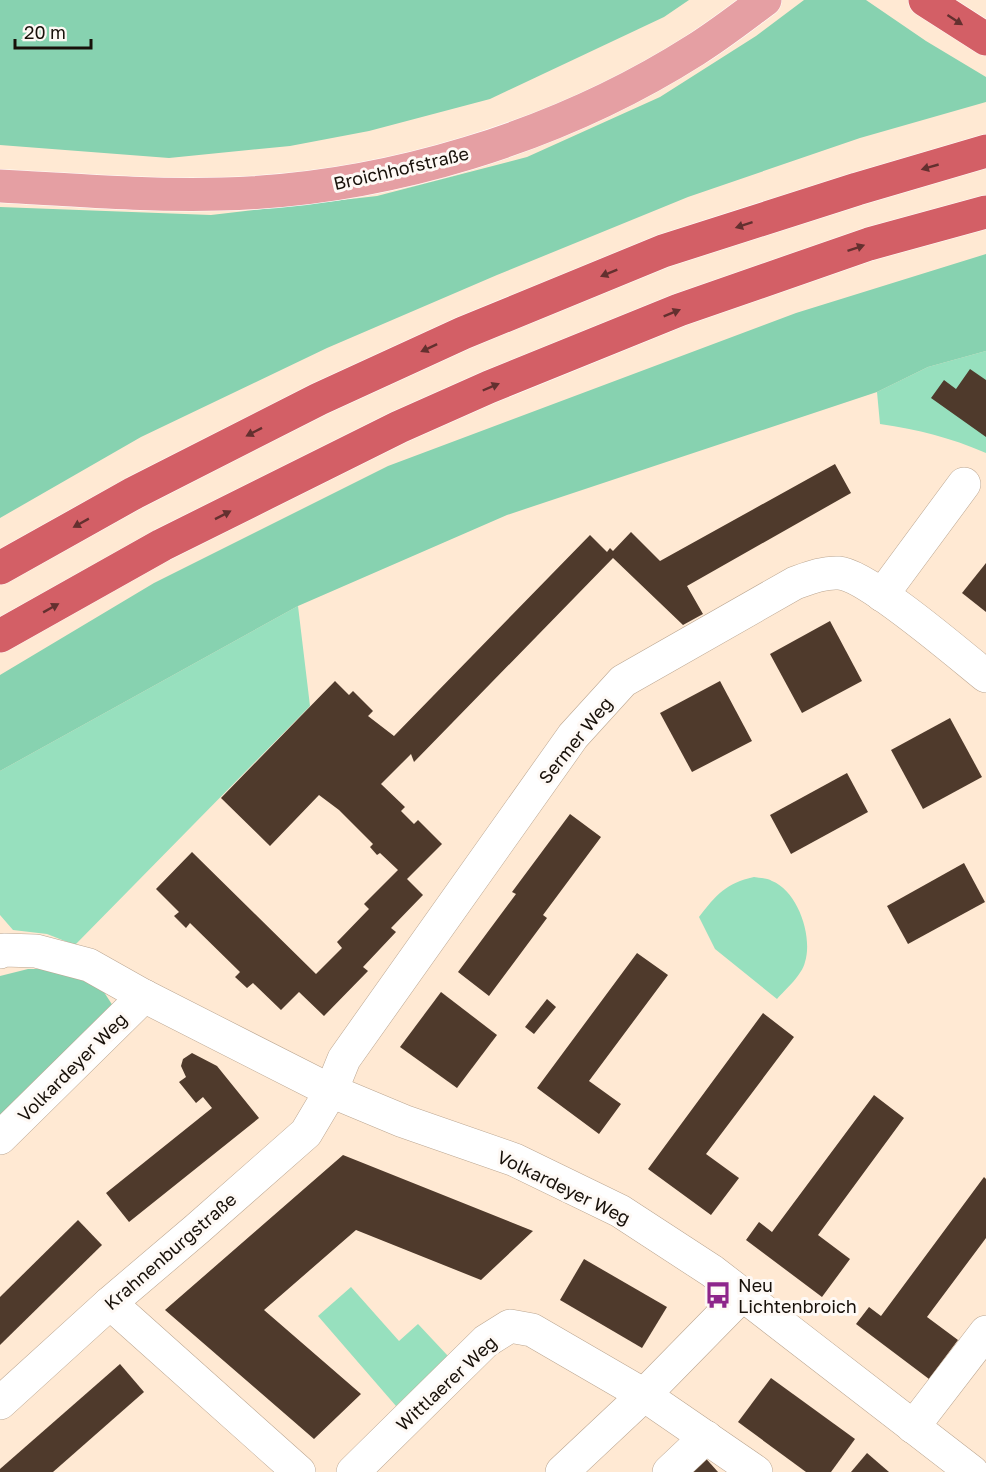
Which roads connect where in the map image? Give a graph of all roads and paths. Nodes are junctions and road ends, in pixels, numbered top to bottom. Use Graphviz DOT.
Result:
graph roads {
  1 [pos="765,0"];
  2 [pos="925,0"];
  3 [pos="986,39"];
  4 [pos="986,151"];
  5 [pos="0,186"];
  6 [pos="986,213"];
  7 [pos="964,484"];
  8 [pos="0,568"];
  9 [pos="882,595"];
  10 [pos="0,636"];
  11 [pos="986,676"];
  12 [pos="0,952"];
  13 [pos="144,996"];
  14 [pos="331,1091"];
  15 [pos="0,1138"];
  16 [pos="742,1294"];
  17 [pos="110,1303"];
  18 [pos="986,1332"];
  19 [pos="644,1395"];
  20 [pos="0,1404"];
  21 [pos="913,1427"];
  22 [pos="706,1437"];
  23 [pos="299,1472"];
  24 [pos="353,1472"];
  25 [pos="562,1472"];
  26 [pos="669,1472"];
  27 [pos="756,1472"];
  28 [pos="972,1472"];
  1 -- 5 [label="main road, Broichhofstraße"];
  2 -- 3 [label="highway, one-way"];
  4 -- 8 [label="highway, one-way"];
  10 -- 6 [label="highway, one-way"];
  7 -- 9 [label="street"];
  9 -- 11 [label="street, Sermer Weg"];
  9 -- 14 [label="street, Sermer Weg"];
  12 -- 13 [label="street, Volkardeyer Weg"];
  13 -- 14 [label="street, Volkardeyer Weg"];
  13 -- 15 [label="street, Volkardeyer Weg"];
  14 -- 16 [label="street, Volkardeyer Weg"];
  14 -- 17 [label="street, Krahnenburgstraße"];
  16 -- 19 [label="street"];
  16 -- 21 [label="street, Volkardeyer Weg"];
  17 -- 20 [label="street, Krahnenburgstraße"];
  17 -- 23 [label="street"];
  18 -- 21 [label="street"];
  19 -- 22 [label="street, Wittlaerer Weg"];
  19 -- 24 [label="street, Wittlaerer Weg"];
  19 -- 25 [label="street"];
  21 -- 28 [label="street, Volkardeyer Weg"];
  22 -- 26 [label="street"];
  22 -- 27 [label="street, Wittlaerer Weg"];
}
